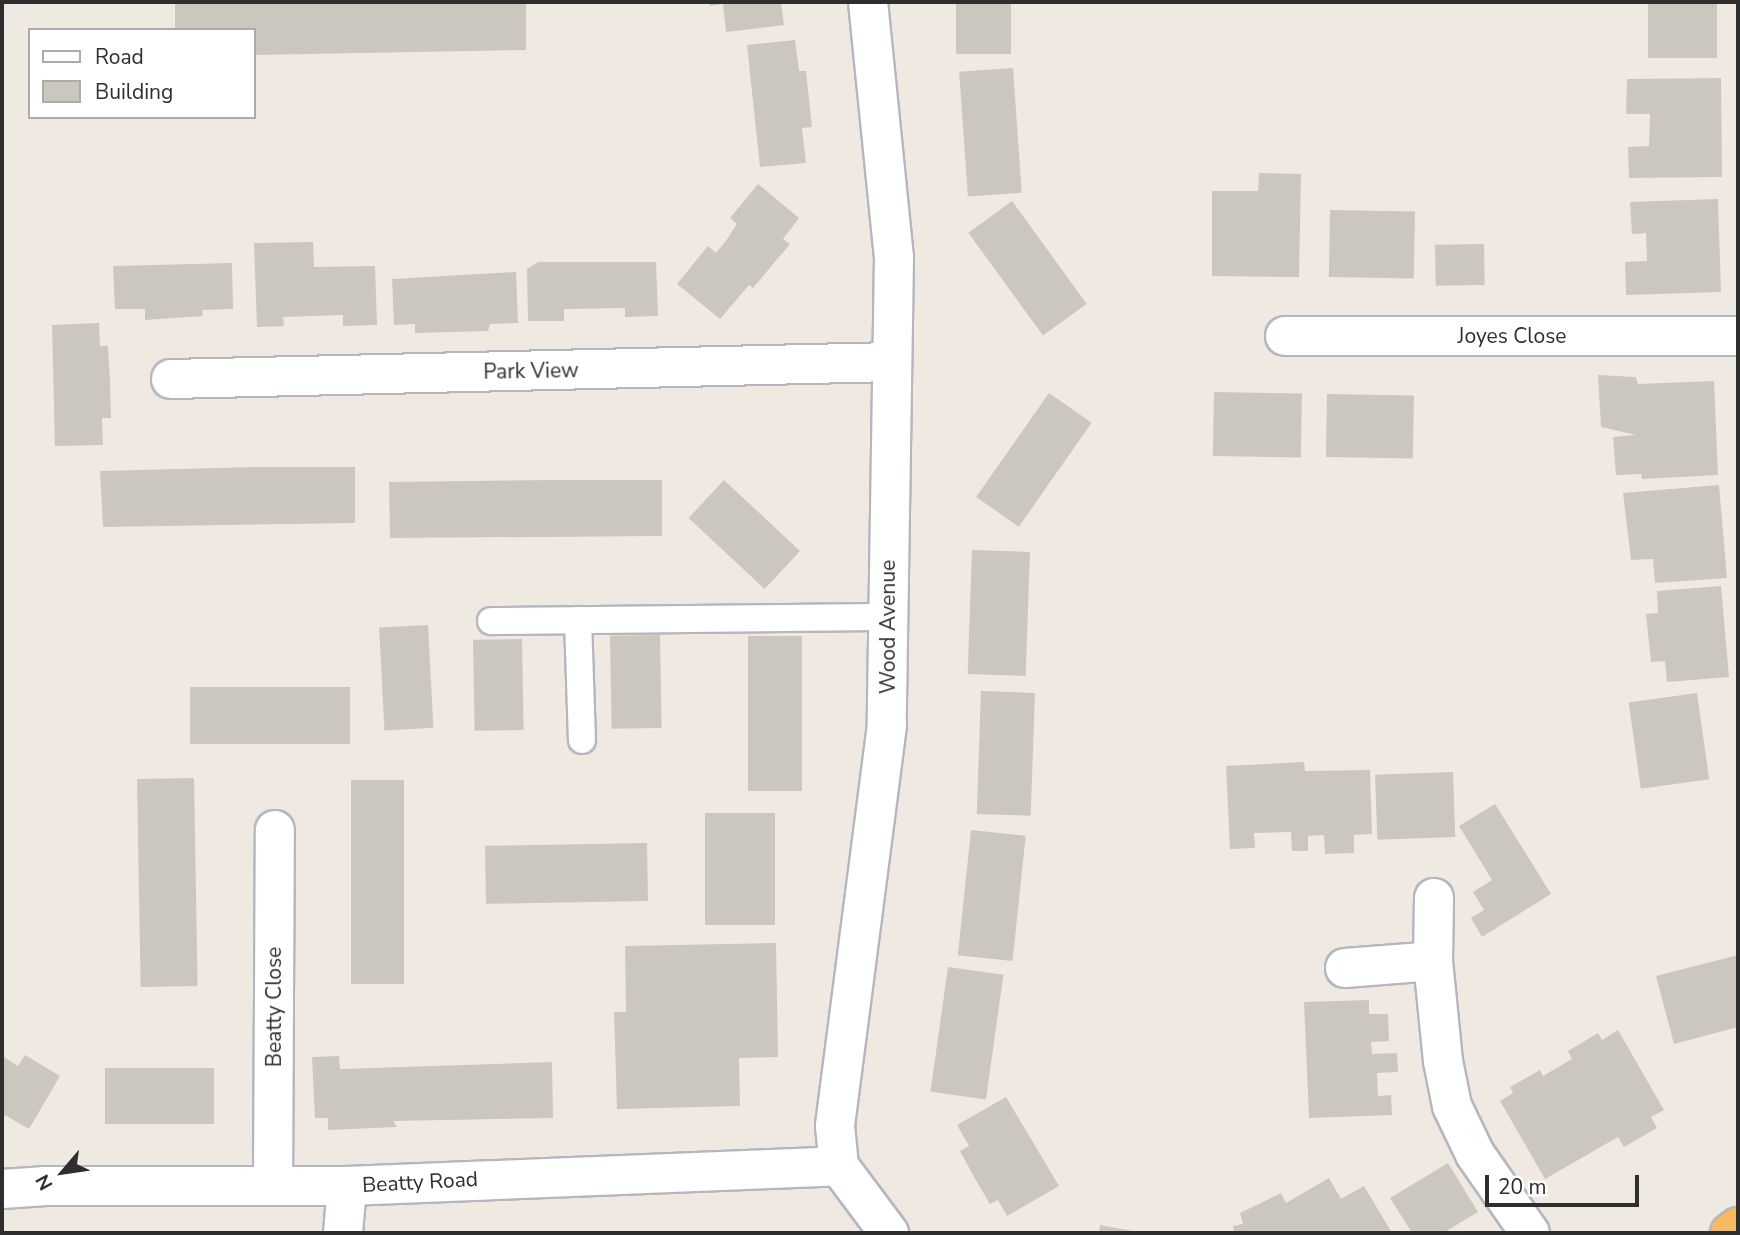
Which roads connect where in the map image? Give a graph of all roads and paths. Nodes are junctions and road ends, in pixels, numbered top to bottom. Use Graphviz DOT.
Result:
graph roads {
  1 [pos="868,2"];
  2 [pos="1285,335"];
  3 [pos="1738,336"];
  4 [pos="891,362"];
  5 [pos="171,380"];
  6 [pos="888,617"];
  7 [pos="578,620"];
  8 [pos="491,621"];
  9 [pos="582,740"];
  10 [pos="275,830"];
  11 [pos="1434,898"];
  12 [pos="1433,961"];
  13 [pos="1345,968"];
  14 [pos="839,1166"];
  15 [pos="273,1185"];
  16 [pos="346,1186"];
  17 [pos="2,1189"];
  18 [pos="1738,1227"];
  19 [pos="343,1233"];
  20 [pos="889,1233"];
  21 [pos="1530,1233"];
  22 [pos="1730,1233"];
  1 -- 4 [label="street, Wood Avenue"];
  2 -- 3 [label="street, Joyes Close"];
  4 -- 5 [label="street, Park View"];
  4 -- 6 [label="street, Wood Avenue"];
  6 -- 7 [label="lane"];
  6 -- 14 [label="street, Wood Avenue"];
  7 -- 8 [label="lane"];
  7 -- 9 [label="lane"];
  10 -- 15 [label="street, Beatty Close"];
  11 -- 12 [label="street"];
  12 -- 13 [label="street"];
  12 -- 21 [label="street"];
  14 -- 16 [label="street, Beatty Road"];
  14 -- 20 [label="street"];
  15 -- 16 [label="street, Beatty Road"];
  15 -- 17 [label="street, Beatty Road"];
  16 -- 19 [label="street"];
  18 -- 22 [label="highway"];
}
